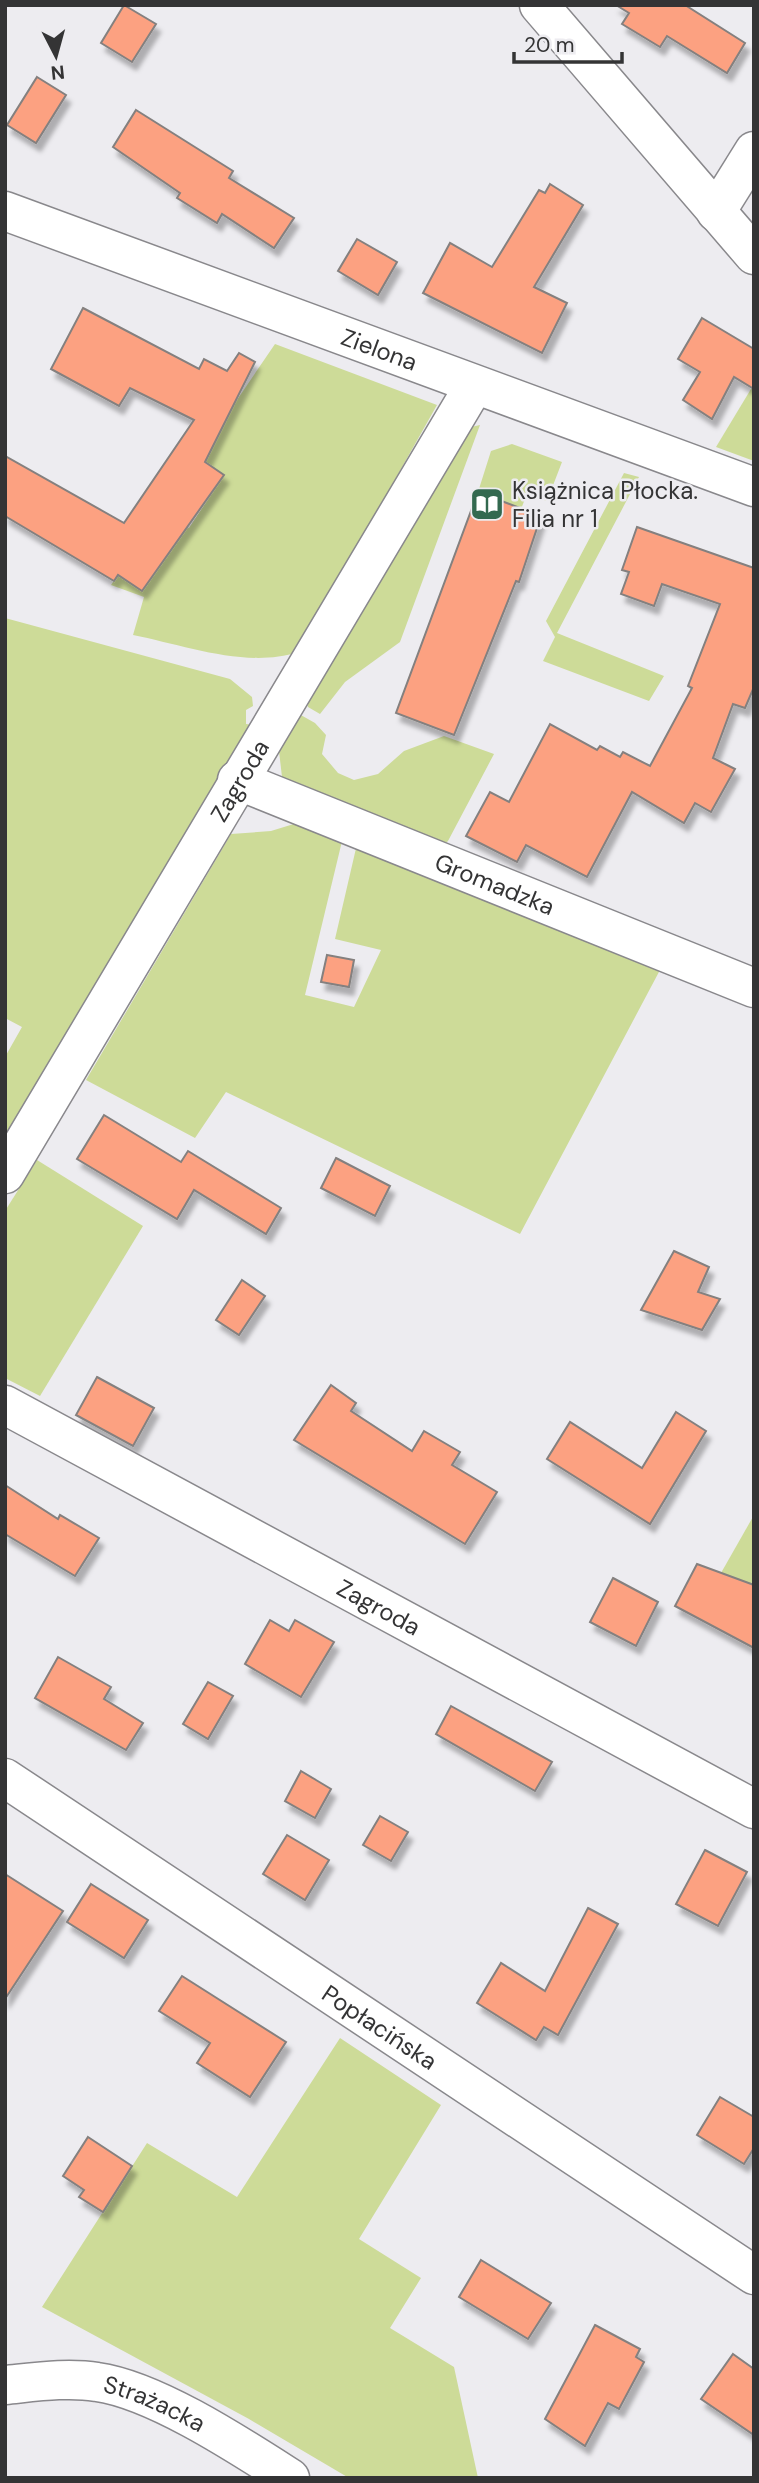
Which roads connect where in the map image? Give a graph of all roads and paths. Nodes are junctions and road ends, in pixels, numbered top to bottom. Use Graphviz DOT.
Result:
graph roads {
  1 [pos="545,7"];
  2 [pos="754,151"];
  3 [pos="5,211"];
  4 [pos="716,212"];
  5 [pos="754,255"];
  6 [pos="474,386"];
  7 [pos="754,486"];
  8 [pos="237,779"];
  9 [pos="754,988"];
  10 [pos="5,1174"];
  11 [pos="5,1405"];
  12 [pos="5,1778"];
  13 [pos="754,1809"];
  14 [pos="754,2276"];
  15 [pos="5,2385"];
  16 [pos="290,2478"];
  1 -- 4 [label="street"];
  2 -- 4 [label="street"];
  3 -- 6 [label="street, Zielona"];
  4 -- 5 [label="street"];
  6 -- 7 [label="street, Zielona"];
  6 -- 8 [label="street, Zagroda"];
  8 -- 9 [label="street, Gromadzka"];
  8 -- 10 [label="street, Zagroda"];
  11 -- 13 [label="street, Zagroda"];
  12 -- 14 [label="street, Popłacińska"];
  15 -- 16 [label="street, Strażacka"];
}
